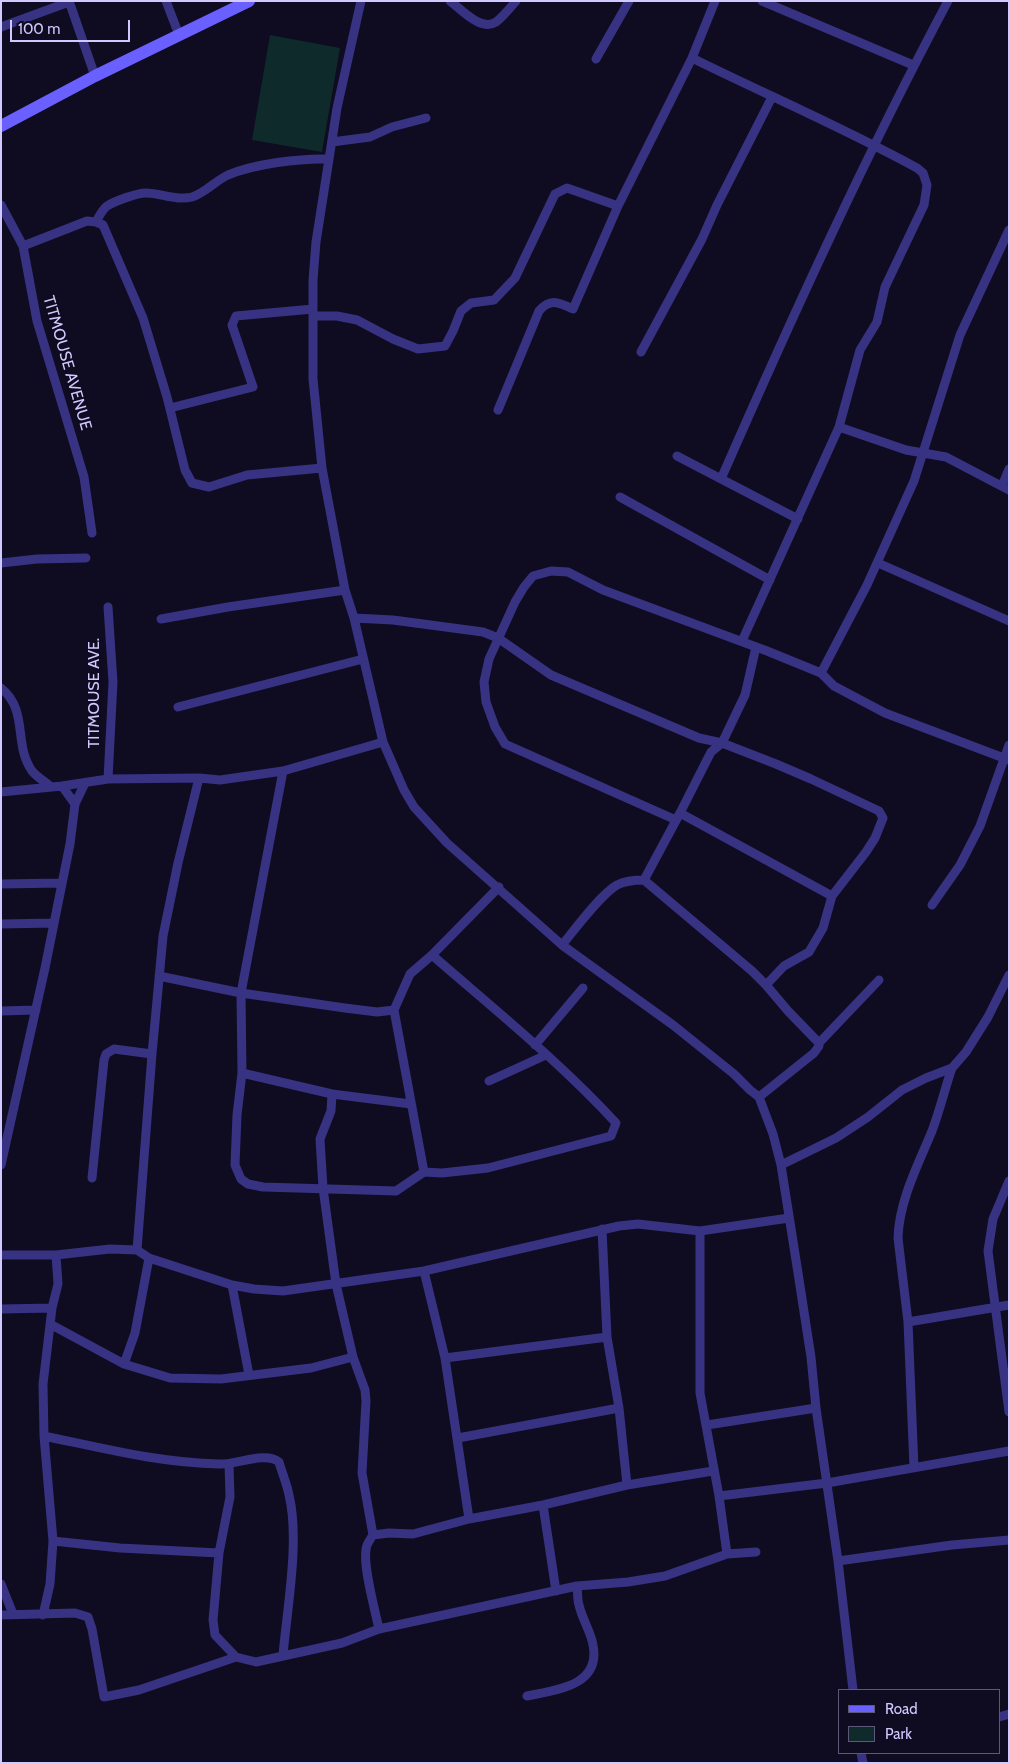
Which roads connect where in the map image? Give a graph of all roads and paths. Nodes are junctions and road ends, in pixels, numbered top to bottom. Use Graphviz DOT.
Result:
graph roads {
  1 [pos="166,1"];
  2 [pos="249,1"];
  3 [pos="361,1"];
  4 [pos="450,1"];
  5 [pos="516,1"];
  6 [pos="629,1"];
  7 [pos="715,1"];
  8 [pos="762,1"];
  9 [pos="948,1"];
  10 [pos="69,2"];
  11 [pos="1,27"];
  12 [pos="179,35"];
  13 [pos="692,58"];
  14 [pos="596,59"];
  15 [pos="913,65"];
  16 [pos="95,76"];
  17 [pos="772,97"];
  18 [pos="426,118"];
  19 [pos="1,126"];
  20 [pos="332,142"];
  21 [pos="874,144"];
  22 [pos="329,159"];
  23 [pos="1,205"];
  24 [pos="618,206"];
  25 [pos="96,222"];
  26 [pos="1009,230"];
  27 [pos="23,246"];
  28 [pos="313,313"];
  29 [pos="641,352"];
  30 [pos="170,408"];
  31 [pos="498,410"];
  32 [pos="840,427"];
  33 [pos="923,454"];
  34 [pos="677,456"];
  35 [pos="322,468"];
  36 [pos="1009,469"];
  37 [pos="721,479"];
  38 [pos="1005,488"];
  39 [pos="620,497"];
  40 [pos="798,518"];
  41 [pos="92,533"];
  42 [pos="86,558"];
  43 [pos="1,563"];
  44 [pos="878,563"];
  45 [pos="770,580"];
  46 [pos="345,590"];
  47 [pos="108,607"];
  48 [pos="354,618"];
  49 [pos="162,619"];
  50 [pos="1009,621"];
  51 [pos="498,638"];
  52 [pos="742,642"];
  53 [pos="756,647"];
  54 [pos="363,659"];
  55 [pos="821,674"];
  56 [pos="1,688"];
  57 [pos="178,707"];
  58 [pos="383,742"];
  59 [pos="722,743"];
  60 [pos="1009,745"];
  61 [pos="1006,760"];
  62 [pos="283,771"];
  63 [pos="199,778"];
  64 [pos="108,779"];
  65 [pos="84,783"];
  66 [pos="50,786"];
  67 [pos="62,786"];
  68 [pos="1,792"];
  69 [pos="75,804"];
  70 [pos="678,817"];
  71 [pos="644,880"];
  72 [pos="62,883"];
  73 [pos="1,884"];
  74 [pos="499,888"];
  75 [pos="832,896"];
  76 [pos="932,906"];
  77 [pos="54,923"];
  78 [pos="1,924"];
  79 [pos="562,945"];
  80 [pos="432,955"];
  81 [pos="1009,975"];
  82 [pos="159,976"];
  83 [pos="879,980"];
  84 [pos="766,985"];
  85 [pos="583,988"];
  86 [pos="241,993"];
  87 [pos="1004,996"];
  88 [pos="36,1010"];
  89 [pos="394,1010"];
  90 [pos="1,1011"];
  91 [pos="819,1043"];
  92 [pos="535,1045"];
  93 [pos="152,1054"];
  94 [pos="546,1056"];
  95 [pos="952,1068"];
  96 [pos="242,1073"];
  97 [pos="489,1082"];
  98 [pos="332,1094"];
  99 [pos="759,1097"];
  100 [pos="411,1104"];
  101 [pos="1,1165"];
  102 [pos="781,1165"];
  103 [pos="424,1172"];
  104 [pos="92,1178"];
  105 [pos="1009,1180"];
  106 [pos="323,1188"];
  107 [pos="789,1218"];
  108 [pos="602,1229"];
  109 [pos="700,1230"];
  110 [pos="137,1250"];
  111 [pos="1,1255"];
  112 [pos="56,1255"];
  113 [pos="149,1258"];
  114 [pos="424,1271"];
  115 [pos="336,1284"];
  116 [pos="232,1285"];
  117 [pos="1009,1305"];
  118 [pos="996,1307"];
  119 [pos="52,1308"];
  120 [pos="1,1309"];
  121 [pos="908,1322"];
  122 [pos="50,1324"];
  123 [pos="607,1337"];
  124 [pos="353,1357"];
  125 [pos="445,1358"];
  126 [pos="124,1364"];
  127 [pos="249,1375"];
  128 [pos="619,1408"];
  129 [pos="816,1408"];
  130 [pos="1009,1412"];
  131 [pos="707,1425"];
  132 [pos="44,1436"];
  133 [pos="458,1438"];
  134 [pos="1009,1451"];
  135 [pos="229,1464"];
  136 [pos="914,1468"];
  137 [pos="713,1471"];
  138 [pos="827,1483"];
  139 [pos="627,1485"];
  140 [pos="719,1496"];
  141 [pos="543,1505"];
  142 [pos="469,1519"];
  143 [pos="373,1535"];
  144 [pos="1009,1540"];
  145 [pos="53,1541"];
  146 [pos="756,1552"];
  147 [pos="219,1553"];
  148 [pos="727,1554"];
  149 [pos="838,1561"];
  150 [pos="1,1584"];
  151 [pos="577,1586"];
  152 [pos="556,1591"];
  153 [pos="13,1614"];
  154 [pos="1,1615"];
  155 [pos="43,1615"];
  156 [pos="379,1629"];
  157 [pos="283,1655"];
  158 [pos="236,1657"];
  159 [pos="853,1689"];
  160 [pos="527,1696"];
  1 -- 12 [label="street"];
  2 -- 12 [label="main road"];
  3 -- 20 [label="street"];
  4 -- 5 [label="street"];
  6 -- 14 [label="street"];
  7 -- 13 [label="street"];
  8 -- 15 [label="street"];
  9 -- 15 [label="street"];
  10 -- 11 [label="street"];
  10 -- 16 [label="street"];
  12 -- 16 [label="main road"];
  13 -- 17 [label="street"];
  13 -- 24 [label="street"];
  15 -- 21 [label="street"];
  16 -- 19 [label="main road"];
  17 -- 21 [label="street"];
  17 -- 29 [label="street"];
  18 -- 20 [label="street"];
  20 -- 22 [label="street"];
  21 -- 32 [label="street"];
  21 -- 37 [label="street"];
  22 -- 25 [label="street"];
  22 -- 28 [label="street"];
  23 -- 27 [label="street, TITMOUSE AVENUE"];
  24 -- 28 [label="street"];
  24 -- 31 [label="street"];
  25 -- 27 [label="street"];
  25 -- 30 [label="street"];
  26 -- 33 [label="street"];
  27 -- 41 [label="street, TITMOUSE AVENUE"];
  28 -- 30 [label="street"];
  28 -- 35 [label="street"];
  30 -- 35 [label="street"];
  32 -- 33 [label="street"];
  32 -- 40 [label="street"];
  33 -- 38 [label="street"];
  33 -- 44 [label="street"];
  34 -- 37 [label="street"];
  35 -- 46 [label="street"];
  36 -- 38 [label="street"];
  37 -- 40 [label="street"];
  39 -- 45 [label="street"];
  40 -- 45 [label="street"];
  42 -- 43 [label="street"];
  44 -- 50 [label="street"];
  44 -- 55 [label="street"];
  45 -- 52 [label="street"];
  46 -- 48 [label="street"];
  46 -- 49 [label="street"];
  47 -- 64 [label="street, TITMOUSE AVE."];
  48 -- 51 [label="street"];
  48 -- 54 [label="street"];
  51 -- 52 [label="street"];
  51 -- 59 [label="street"];
  51 -- 70 [label="street"];
  52 -- 53 [label="street"];
  53 -- 55 [label="street"];
  53 -- 59 [label="street"];
  54 -- 57 [label="street"];
  54 -- 58 [label="street"];
  55 -- 61 [label="street"];
  56 -- 66 [label="street"];
  58 -- 62 [label="street"];
  58 -- 74 [label="street"];
  59 -- 70 [label="street"];
  59 -- 75 [label="street"];
  60 -- 61 [label="street"];
  61 -- 76 [label="street"];
  62 -- 63 [label="street"];
  62 -- 86 [label="street"];
  63 -- 64 [label="street"];
  63 -- 82 [label="street"];
  64 -- 65 [label="street"];
  65 -- 67 [label="street"];
  65 -- 69 [label="street"];
  66 -- 67 [label="street"];
  66 -- 68 [label="street"];
  67 -- 69 [label="street"];
  69 -- 72 [label="street"];
  70 -- 71 [label="street"];
  70 -- 75 [label="street"];
  71 -- 79 [label="street"];
  71 -- 84 [label="street"];
  72 -- 73 [label="street"];
  72 -- 77 [label="street"];
  74 -- 79 [label="street"];
  74 -- 80 [label="street"];
  75 -- 84 [label="street"];
  77 -- 78 [label="street"];
  77 -- 88 [label="street"];
  79 -- 99 [label="street"];
  80 -- 89 [label="street"];
  80 -- 92 [label="street"];
  81 -- 87 [label="street"];
  82 -- 86 [label="street"];
  82 -- 93 [label="street"];
  83 -- 91 [label="street"];
  84 -- 91 [label="street"];
  85 -- 92 [label="street"];
  86 -- 89 [label="street"];
  86 -- 96 [label="street"];
  87 -- 95 [label="street"];
  88 -- 90 [label="street"];
  88 -- 101 [label="street"];
  89 -- 100 [label="street"];
  91 -- 99 [label="street"];
  92 -- 94 [label="street"];
  93 -- 104 [label="street"];
  93 -- 110 [label="street"];
  94 -- 97 [label="street"];
  94 -- 103 [label="street"];
  95 -- 102 [label="street"];
  95 -- 121 [label="street"];
  96 -- 98 [label="street"];
  96 -- 106 [label="street"];
  98 -- 100 [label="street"];
  98 -- 106 [label="street"];
  99 -- 102 [label="street"];
  100 -- 103 [label="street"];
  102 -- 107 [label="street"];
  103 -- 106 [label="street"];
  105 -- 118 [label="street"];
  106 -- 115 [label="street"];
  107 -- 109 [label="street"];
  107 -- 129 [label="street"];
  108 -- 109 [label="street"];
  108 -- 114 [label="street"];
  108 -- 123 [label="street"];
  109 -- 131 [label="street"];
  110 -- 112 [label="street"];
  110 -- 113 [label="street"];
  111 -- 112 [label="street"];
  112 -- 119 [label="street"];
  113 -- 116 [label="street"];
  113 -- 126 [label="street"];
  114 -- 115 [label="street"];
  114 -- 125 [label="street"];
  115 -- 116 [label="street"];
  115 -- 124 [label="street"];
  116 -- 127 [label="street"];
  117 -- 118 [label="street"];
  118 -- 121 [label="street"];
  118 -- 130 [label="street"];
  119 -- 120 [label="street"];
  119 -- 122 [label="street"];
  121 -- 136 [label="street"];
  122 -- 126 [label="street"];
  122 -- 132 [label="street"];
  123 -- 125 [label="street"];
  123 -- 128 [label="street"];
  124 -- 127 [label="street"];
  124 -- 143 [label="street"];
  125 -- 133 [label="street"];
  126 -- 127 [label="street"];
  128 -- 133 [label="street"];
  128 -- 139 [label="street"];
  129 -- 131 [label="street"];
  129 -- 138 [label="street"];
  131 -- 137 [label="street"];
  132 -- 135 [label="street"];
  132 -- 145 [label="street"];
  133 -- 142 [label="street"];
  134 -- 136 [label="street"];
  135 -- 147 [label="street"];
  135 -- 157 [label="street"];
  136 -- 138 [label="street"];
  137 -- 139 [label="street"];
  137 -- 140 [label="street"];
  138 -- 140 [label="street"];
  138 -- 149 [label="street"];
  139 -- 141 [label="street"];
  140 -- 148 [label="street"];
  141 -- 142 [label="street"];
  141 -- 152 [label="street"];
  142 -- 143 [label="street"];
  143 -- 156 [label="street"];
  144 -- 149 [label="street"];
  145 -- 147 [label="street"];
  145 -- 155 [label="street"];
  146 -- 148 [label="street"];
  147 -- 158 [label="street"];
  148 -- 151 [label="street"];
  149 -- 159 [label="street"];
  150 -- 153 [label="street"];
  151 -- 152 [label="street"];
  151 -- 160 [label="street"];
  152 -- 156 [label="street"];
  153 -- 154 [label="street"];
  153 -- 155 [label="street"];
  155 -- 158 [label="street"];
  156 -- 157 [label="street"];
  157 -- 158 [label="street"];
}
